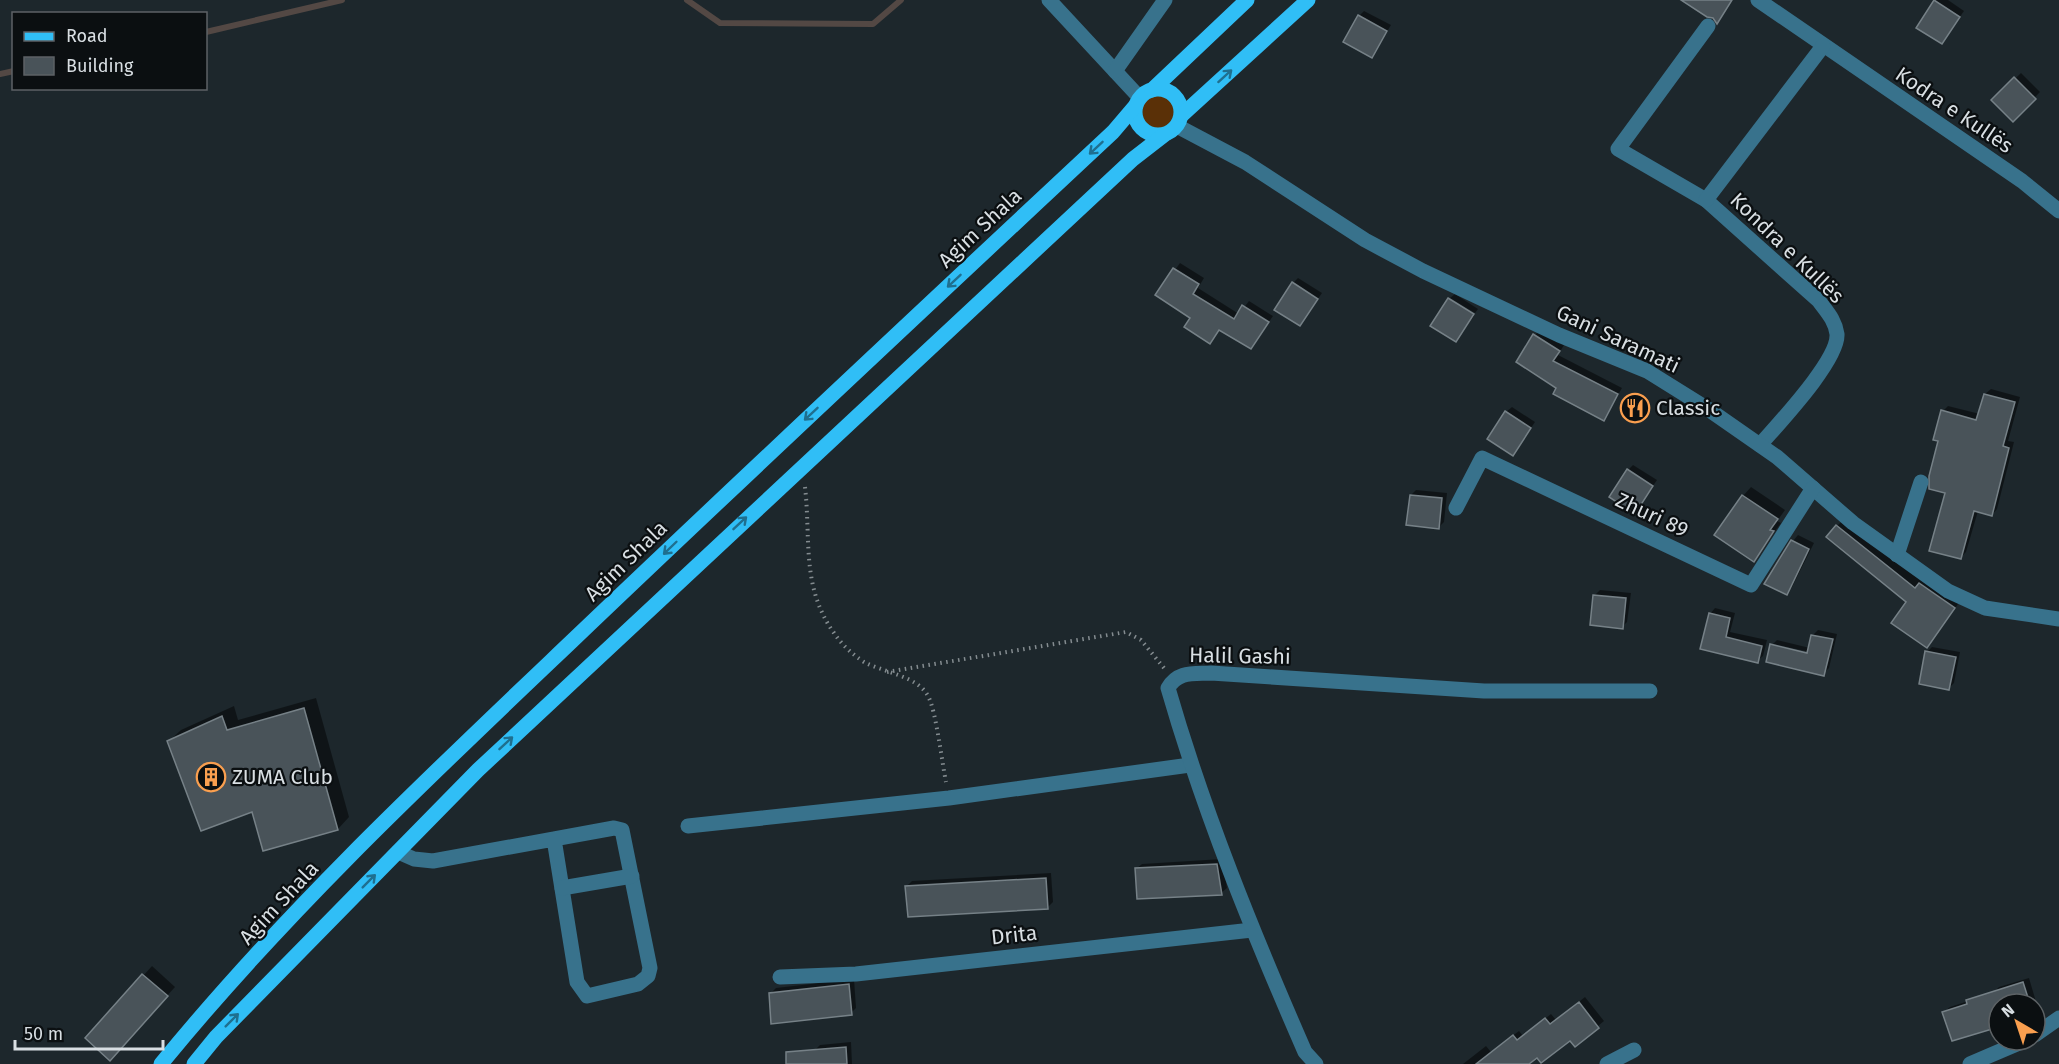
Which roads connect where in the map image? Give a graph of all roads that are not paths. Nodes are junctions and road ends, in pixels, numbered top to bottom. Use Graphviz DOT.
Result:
graph roads {
  1 [pos="1049,0"];
  2 [pos="1165,0"];
  3 [pos="1247,0"];
  4 [pos="1308,0"];
  5 [pos="1758,0"];
  6 [pos="1708,26"];
  7 [pos="1823,46"];
  8 [pos="1115,71"];
  9 [pos="1143,98"];
  10 [pos="1179,121"];
  11 [pos="1164,135"];
  12 [pos="1706,200"];
  13 [pos="2059,210"];
  14 [pos="1760,445"];
  15 [pos="1921,482"];
  16 [pos="1813,488"];
  17 [pos="1456,508"];
  18 [pos="1897,555"];
  19 [pos="2059,619"];
  20 [pos="1650,691"];
  21 [pos="1190,765"];
  22 [pos="688,826"];
  23 [pos="554,839"];
  24 [pos="398,852"];
  25 [pos="632,876"];
  26 [pos="562,888"];
  27 [pos="1252,930"];
  28 [pos="780,976"];
  29 [pos="1634,1050"];
  30 [pos="1998,1052"];
  31 [pos="161,1064"];
  32 [pos="194,1064"];
  33 [pos="1316,1064"];
  34 [pos="1607,1064"];
  35 [pos="1970,1064"];
  1 -- 8 [label="street"];
  2 -- 8 [label="street"];
  3 -- 9 [label="main road, Agim Shala"];
  10 -- 4 [label="main road, one-way"];
  5 -- 7 [label="street, Kodra e Kullës"];
  6 -- 12 [label="street, Kondra e Kullës"];
  7 -- 12 [label="street"];
  7 -- 13 [label="street, Kodra e Kullës"];
  8 -- 9 [label="street"];
  9 -- 10 [label="main road"];
  9 -- 11 [label="main road"];
  9 -- 31 [label="main road, Agim Shala, one-way"];
  10 -- 11 [label="main road"];
  10 -- 14 [label="street, Gani Saramati"];
  24 -- 11 [label="main road, one-way"];
  12 -- 14 [label="street, Kondra e Kullës"];
  14 -- 16 [label="street, Gani Saramati"];
  15 -- 18 [label="street"];
  16 -- 17 [label="street, Zhuri 89"];
  16 -- 18 [label="street, Gani Saramati"];
  18 -- 19 [label="street, Gani Saramati"];
  20 -- 21 [label="street, Halil Gashi"];
  21 -- 22 [label="street"];
  21 -- 27 [label="street, Halil Gashi"];
  23 -- 24 [label="street"];
  23 -- 25 [label="street"];
  23 -- 26 [label="street"];
  32 -- 24 [label="main road, one-way"];
  25 -- 26 [label="street"];
  25 -- 26 [label="street"];
  27 -- 28 [label="street, Drita"];
  27 -- 33 [label="street, Halil Gashi"];
  29 -- 34 [label="street"];
  30 -- 35 [label="street"];
}
